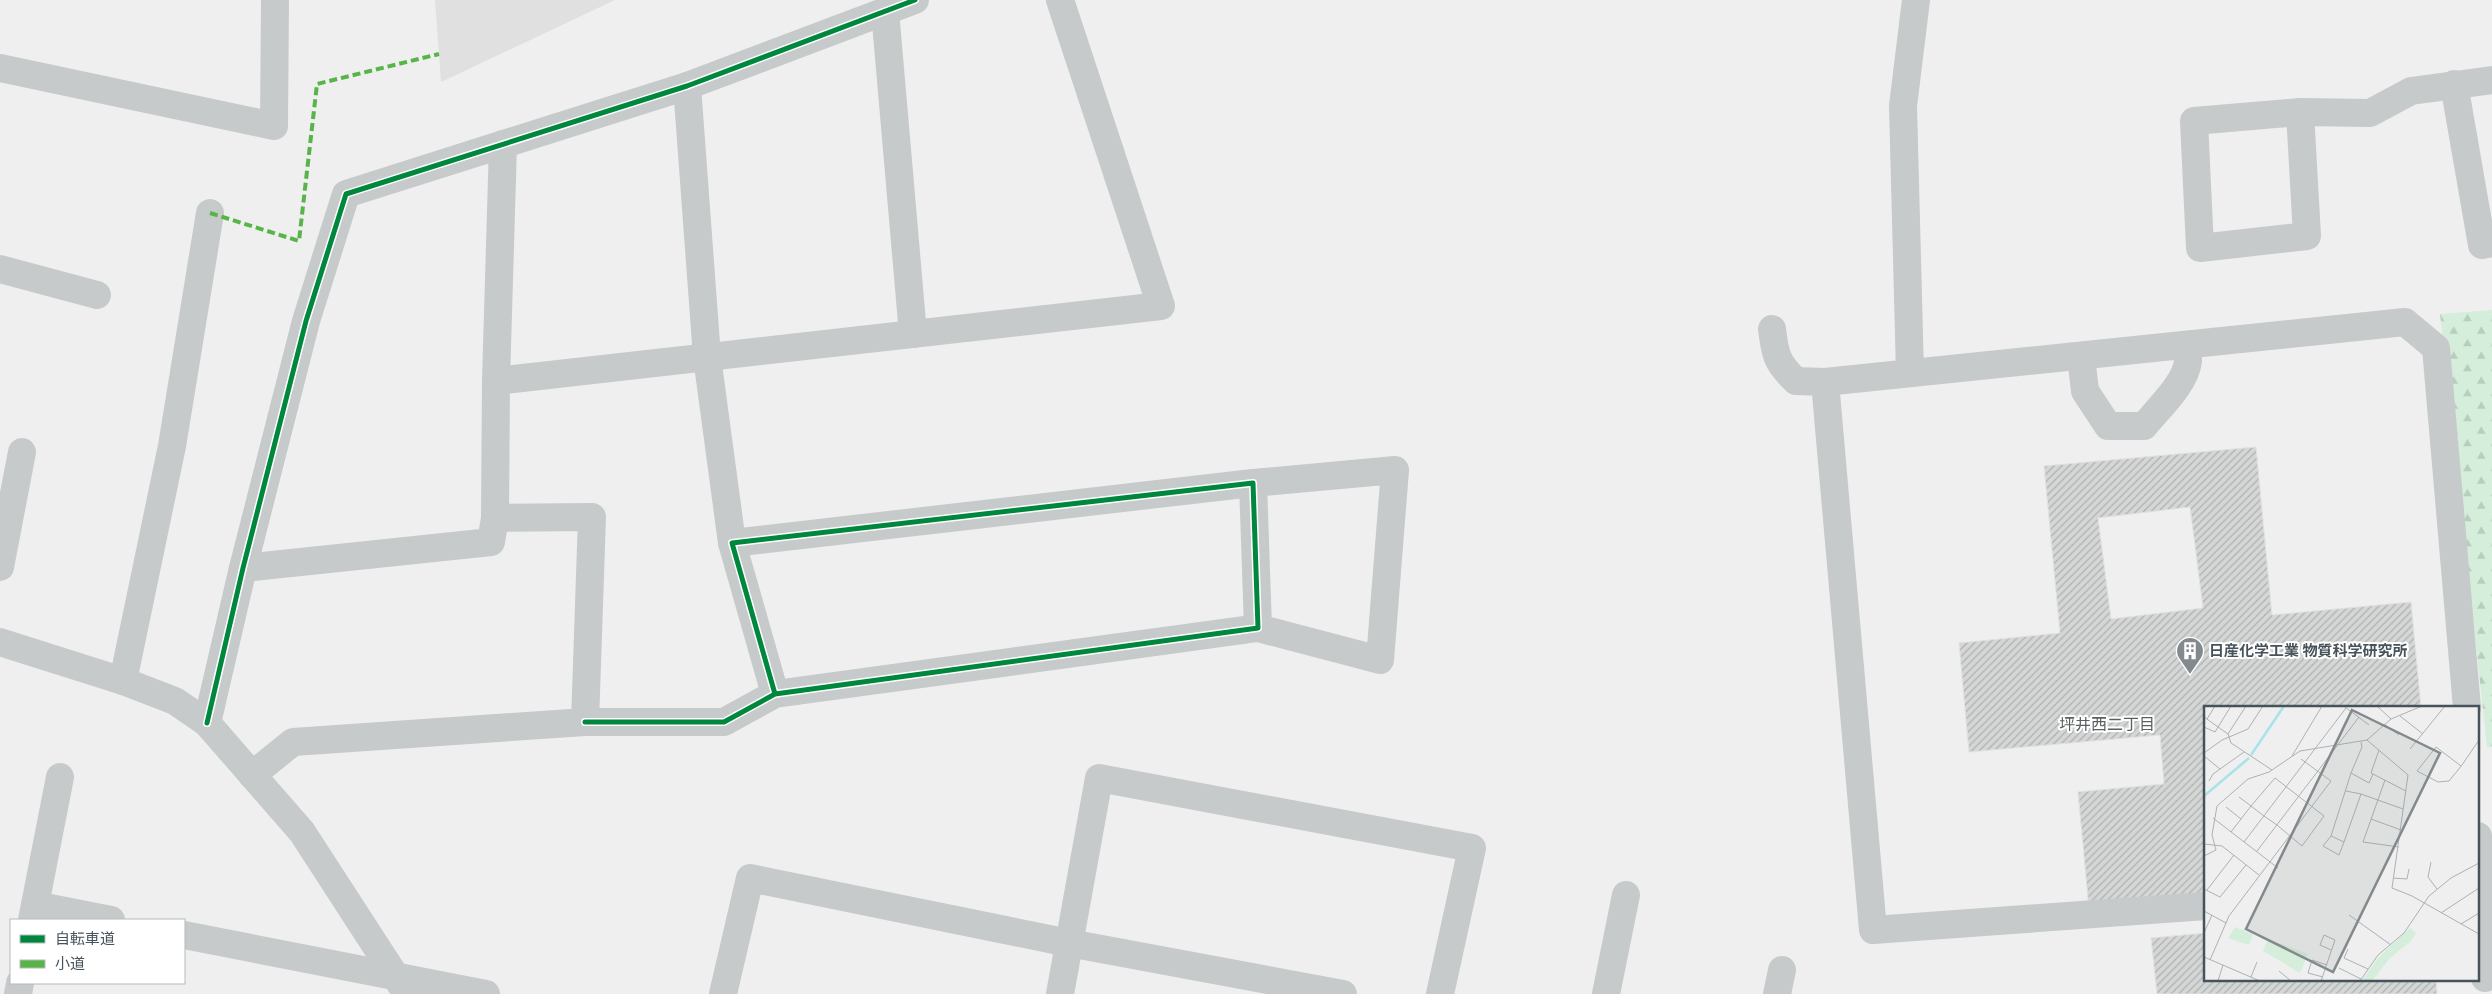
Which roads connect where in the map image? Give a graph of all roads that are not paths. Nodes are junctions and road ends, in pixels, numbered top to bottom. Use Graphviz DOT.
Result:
graph roads {
  1 [pos="275,0"];
  2 [pos="915,0"];
  3 [pos="1060,0"];
  4 [pos="1916,0"];
  5 [pos="885,12"];
  6 [pos="0,68"];
  7 [pos="2492,80"];
  8 [pos="2454,84"];
  9 [pos="687,86"];
  10 [pos="2300,112"];
  11 [pos="504,144"];
  12 [pos="210,212"];
  13 [pos="2492,243"];
  14 [pos="0,269"];
  15 [pos="97,294"];
  16 [pos="1772,329"];
  17 [pos="913,334"];
  18 [pos="2186,345"];
  19 [pos="707,356"];
  20 [pos="2081,356"];
  21 [pos="1910,373"];
  22 [pos="496,381"];
  23 [pos="1825,382"];
  24 [pos="22,452"];
  25 [pos="1253,483"];
  26 [pos="495,518"];
  27 [pos="732,543"];
  28 [pos="0,566"];
  29 [pos="243,568"];
  30 [pos="1258,628"];
  31 [pos="0,642"];
  32 [pos="123,681"];
  33 [pos="774,694"];
  34 [pos="2467,706"];
  35 [pos="585,722"];
  36 [pos="207,723"];
  37 [pos="252,774"];
  38 [pos="60,777"];
  39 [pos="2480,853"];
  40 [pos="2484,886"];
  41 [pos="1626,896"];
  42 [pos="2204,906"];
  43 [pos="34,913"];
  44 [pos="100,919"];
  45 [pos="185,935"];
  46 [pos="1069,943"];
  47 [pos="2485,978"];
  48 [pos="401,985"];
  49 [pos="486,994"];
  50 [pos="723,994"];
  51 [pos="1060,994"];
  52 [pos="1343,994"];
  53 [pos="1440,994"];
  54 [pos="1606,994"];
  1 -- 6 [label="street"];
  2 -- 5 [label="street"];
  3 -- 17 [label="street"];
  4 -- 21 [label="street"];
  5 -- 9 [label="street"];
  5 -- 17 [label="street"];
  7 -- 8 [label="street"];
  8 -- 10 [label="street"];
  8 -- 13 [label="street"];
  9 -- 11 [label="street"];
  9 -- 19 [label="street"];
  10 -- 10 [label="street"];
  11 -- 22 [label="street"];
  11 -- 29 [label="street"];
  12 -- 32 [label="street"];
  14 -- 15 [label="street"];
  16 -- 23 [label="street"];
  17 -- 19 [label="street"];
  18 -- 20 [label="street"];
  18 -- 20 [label="street"];
  18 -- 34 [label="street"];
  19 -- 22 [label="street"];
  19 -- 27 [label="street"];
  20 -- 21 [label="street"];
  21 -- 23 [label="street"];
  22 -- 26 [label="street"];
  23 -- 42 [label="street"];
  24 -- 28 [label="street"];
  25 -- 27 [label="street"];
  25 -- 30 [label="street"];
  25 -- 30 [label="street"];
  26 -- 29 [label="street"];
  26 -- 35 [label="street"];
  27 -- 33 [label="street"];
  29 -- 36 [label="street"];
  30 -- 33 [label="street"];
  31 -- 32 [label="street"];
  32 -- 36 [label="street"];
  33 -- 35 [label="street"];
  35 -- 37 [label="street"];
  36 -- 37 [label="street"];
  37 -- 48 [label="street"];
  38 -- 43 [label="street"];
  39 -- 40 [label="street"];
  40 -- 47 [label="street"];
  41 -- 54 [label="street"];
  43 -- 44 [label="street"];
  45 -- 48 [label="street"];
  46 -- 50 [label="street"];
  46 -- 51 [label="street"];
  46 -- 52 [label="street"];
  46 -- 53 [label="street"];
  48 -- 49 [label="street"];
}
